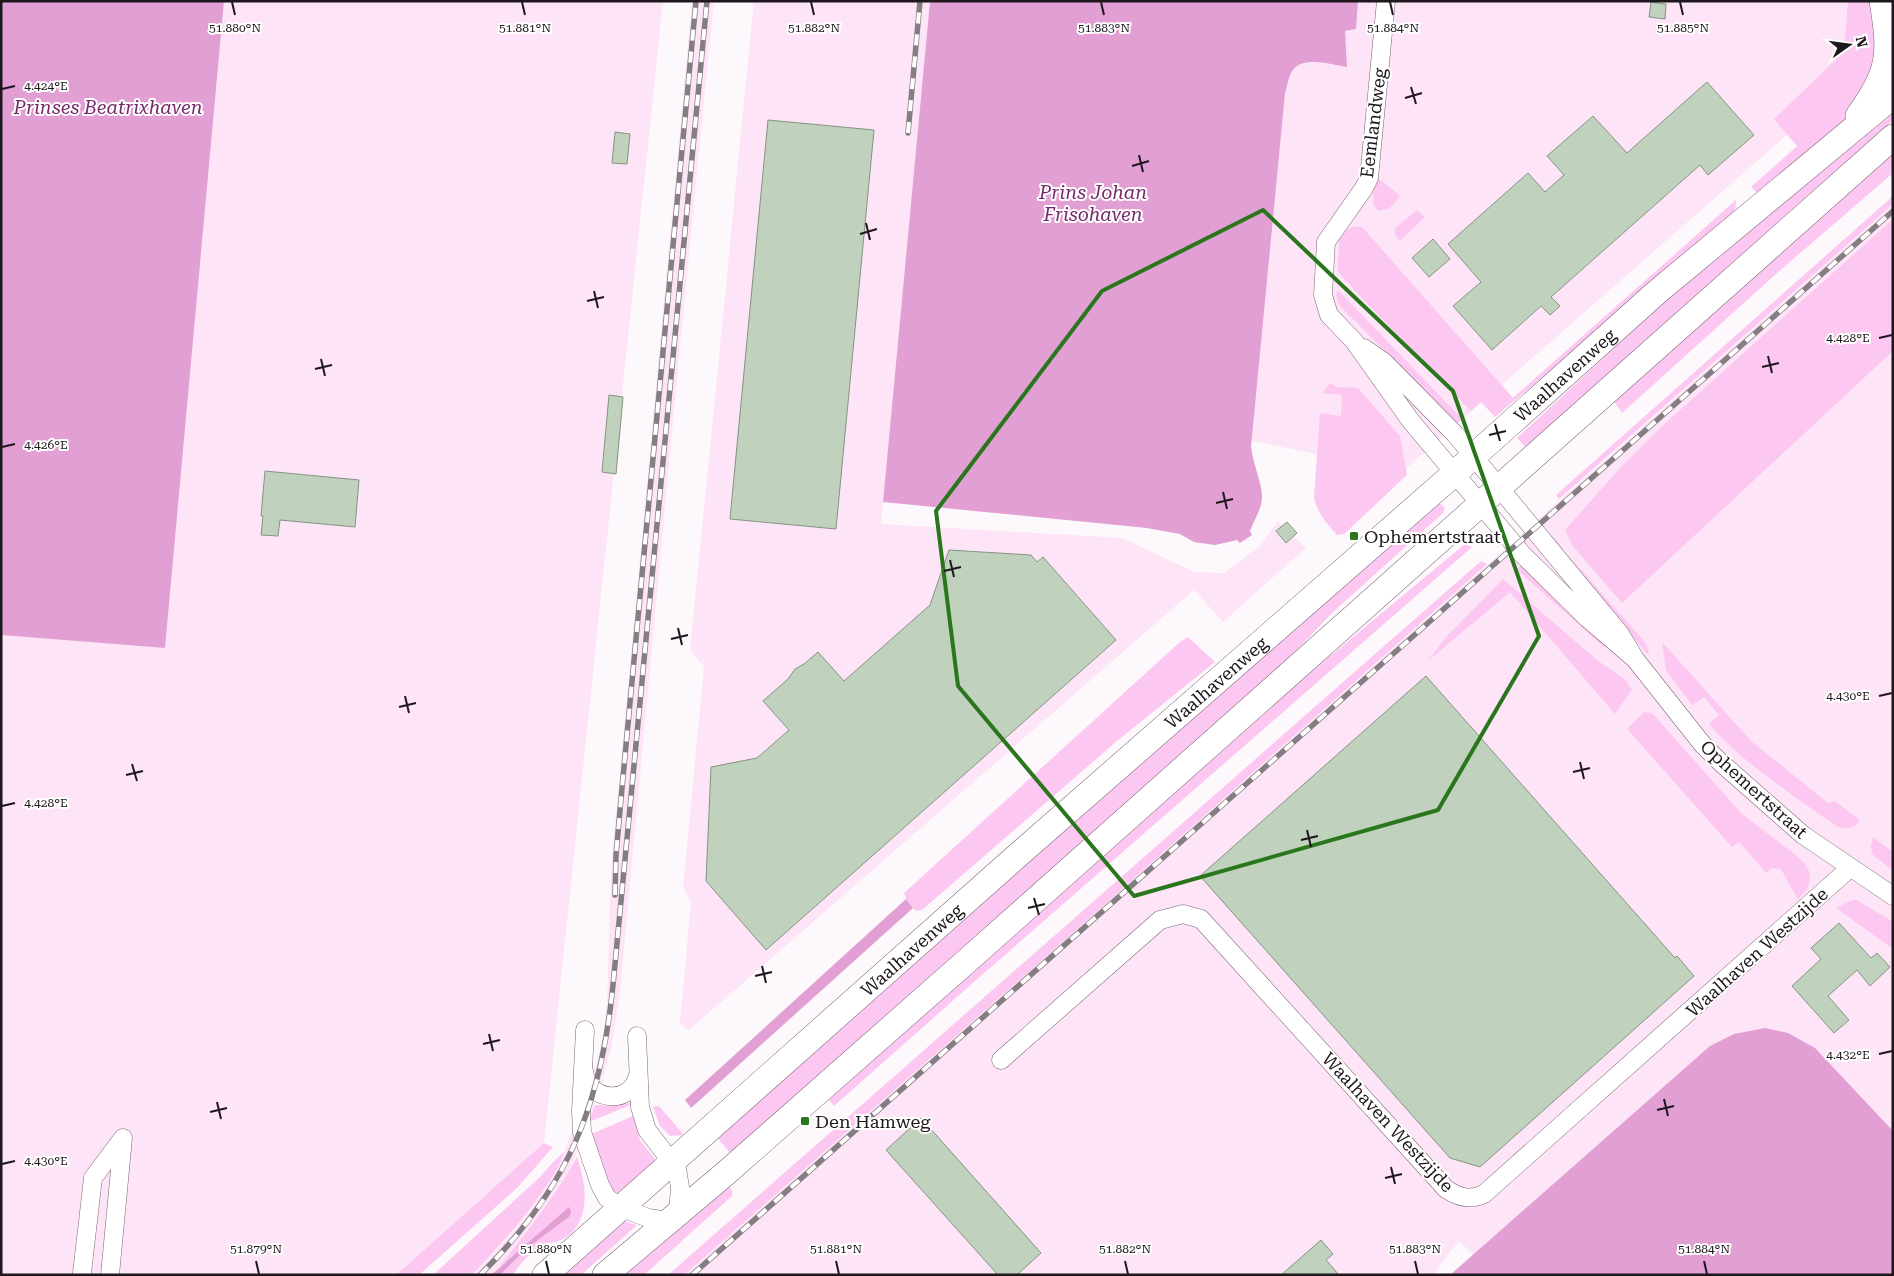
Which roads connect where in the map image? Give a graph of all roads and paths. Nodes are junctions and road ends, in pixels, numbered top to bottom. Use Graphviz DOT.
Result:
graph roads {
  1 [pos="1386,1"];
  2 [pos="1882,1"];
  3 [pos="1893,96"];
  4 [pos="1893,137"];
  5 [pos="1843,138"];
  6 [pos="1354,341"];
  7 [pos="1464,465"];
  8 [pos="1489,496"];
  9 [pos="1634,660"];
  10 [pos="1850,868"];
  11 [pos="1893,896"];
  12 [pos="585,1030"];
  13 [pos="637,1036"];
  14 [pos="584,1057"];
  15 [pos="1001,1060"];
  16 [pos="638,1075"];
  17 [pos="672,1162"];
  18 [pos="600,1185"];
  19 [pos="620,1207"];
  20 [pos="673,1218"];
  21 [pos="590,1235"];
  22 [pos="82,1273"];
  23 [pos="110,1275"];
  24 [pos="545,1275"];
  25 [pos="606,1275"];
  1 -- 6 [label="street, Eemlandweg"];
  2 -- 5 [label="street"];
  3 -- 5 [label="street, Waalhavenweg"];
  4 -- 8 [label="street"];
  5 -- 7 [label="street, Waalhavenweg"];
  6 -- 7 [label="street, Eemlandweg"];
  6 -- 7 [label="street, Eemlandweg"];
  7 -- 8 [label="street, Eemlandweg"];
  7 -- 8 [label="street, Eemlandweg"];
  7 -- 17 [label="street, Waalhavenweg"];
  8 -- 9 [label="street, Ophemertstraat"];
  8 -- 9 [label="street, Ophemertstraat"];
  8 -- 20 [label="street"];
  9 -- 10 [label="street, Ophemertstraat"];
  10 -- 11 [label="street, Ophemertstraat"];
  10 -- 15 [label="street, Waalhaven Westzijde"];
  12 -- 14 [label="street"];
  13 -- 16 [label="street"];
  14 -- 16 [label="street"];
  14 -- 18 [label="street"];
  16 -- 17 [label="street"];
  17 -- 19 [label="street, Waalhavenweg"];
  17 -- 20 [label="street"];
  18 -- 19 [label="street"];
  18 -- 21 [label="street"];
  19 -- 20 [label="street"];
  19 -- 21 [label="street, Waalhavenweg"];
  20 -- 25 [label="street"];
  21 -- 24 [label="street, Waalhavenweg"];
  22 -- 23 [label="street"];
}
